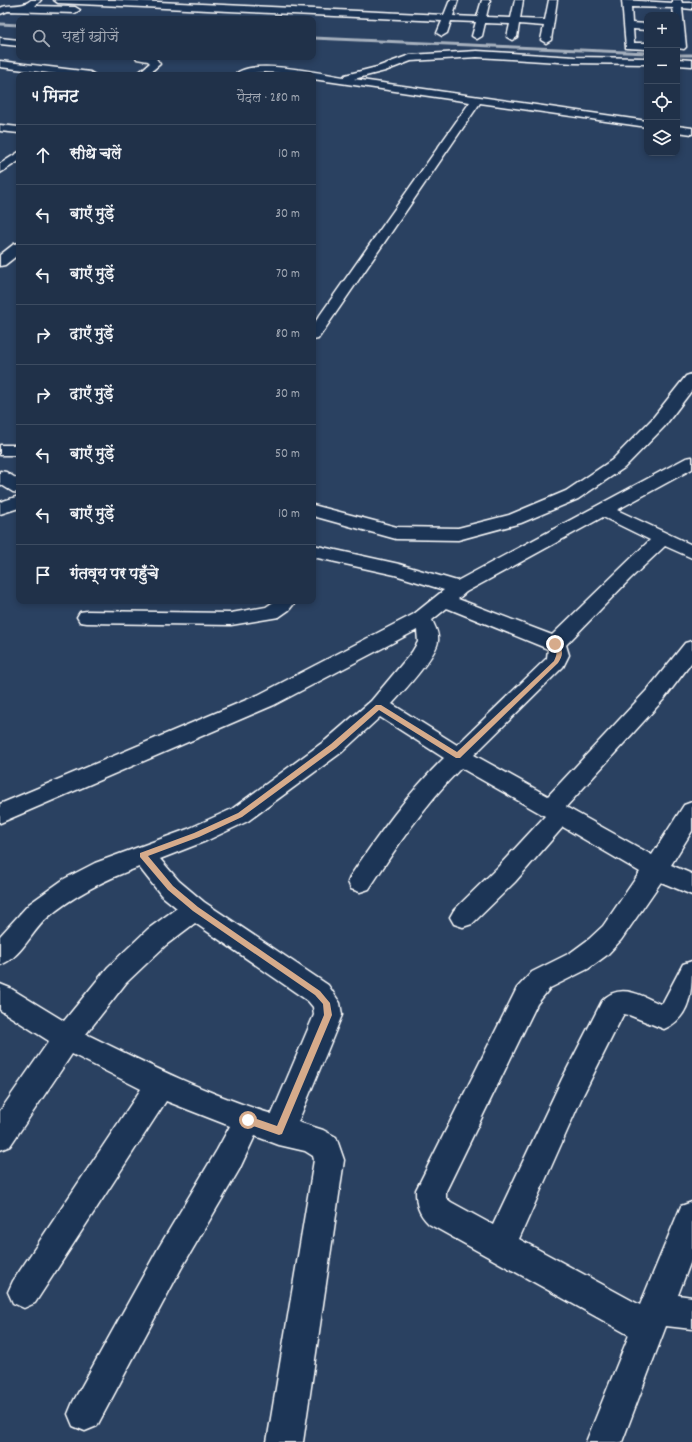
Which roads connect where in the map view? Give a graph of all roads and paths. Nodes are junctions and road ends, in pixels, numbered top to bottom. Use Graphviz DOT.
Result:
graph roads {
  1 [pos="37,0"];
  2 [pos="58,0"];
  3 [pos="256,0"];
  4 [pos="288,0"];
  5 [pos="322,0"];
  6 [pos="454,0"];
  7 [pos="486,0"];
  8 [pos="519,0"];
  9 [pos="552,0"];
  10 [pos="96,1"];
  11 [pos="626,2"];
  12 [pos="648,2"];
  13 [pos="188,3"];
  14 [pos="677,3"];
  15 [pos="218,4"];
  16 [pos="418,5"];
  17 [pos="692,6"];
  18 [pos="27,8"];
  19 [pos="250,8"];
  20 [pos="350,9"];
  21 [pos="281,10"];
  22 [pos="0,11"];
  23 [pos="86,11"];
  24 [pos="313,15"];
  25 [pos="205,16"];
  26 [pos="414,16"];
  27 [pos="449,17"];
  28 [pos="482,19"];
  29 [pos="515,21"];
  30 [pos="549,23"];
  31 [pos="341,26"];
  32 [pos="628,26"];
  33 [pos="644,27"];
  34 [pos="680,28"];
  35 [pos="409,29"];
  36 [pos="692,29"];
  37 [pos="442,33"];
  38 [pos="477,36"];
  39 [pos="512,37"];
  40 [pos="546,40"];
  41 [pos="0,41"];
  42 [pos="16,43"];
  43 [pos="644,46"];
  44 [pos="680,47"];
  45 [pos="692,48"];
  46 [pos="152,60"];
  47 [pos="644,61"];
  48 [pos="680,62"];
  49 [pos="692,63"];
  50 [pos="0,64"];
  51 [pos="65,72"];
  52 [pos="145,72"];
  53 [pos="247,72"];
  54 [pos="286,72"];
  55 [pos="316,77"];
  56 [pos="336,80"];
  57 [pos="477,100"];
  58 [pos="644,124"];
  59 [pos="0,128"];
  60 [pos="680,129"];
  61 [pos="691,129"];
  62 [pos="16,130"];
  63 [pos="16,158"];
  64 [pos="0,169"];
  65 [pos="16,249"];
  66 [pos="0,262"];
  67 [pos="316,332"];
  68 [pos="692,379"];
  69 [pos="0,450"];
  70 [pos="16,450"];
  71 [pos="692,462"];
  72 [pos="0,476"];
  73 [pos="16,486"];
  74 [pos="16,502"];
  75 [pos="0,509"];
  76 [pos="602,510"];
  77 [pos="316,511"];
  78 [pos="663,538"];
  79 [pos="316,552"];
  80 [pos="692,552"];
  81 [pos="452,594"];
  82 [pos="284,604"];
  83 [pos="87,616"];
  84 [pos="421,619"];
  85 [pos="555,644"];
  86 [pos="692,648"];
  87 [pos="379,706"];
  88 [pos="458,756"];
  89 [pos="692,811"];
  90 [pos="555,812"];
  91 [pos="0,814"];
  92 [pos="143,855"];
  93 [pos="656,869"];
  94 [pos="360,882"];
  95 [pos="692,884"];
  96 [pos="195,909"];
  97 [pos="463,916"];
  98 [pos="0,954"];
  99 [pos="692,972"];
  100 [pos="0,996"];
  101 [pos="67,1038"];
  102 [pos="160,1085"];
  103 [pos="248,1120"];
  104 [pos="279,1131"];
  105 [pos="0,1136"];
  106 [pos="692,1217"];
  107 [pos="500,1246"];
  108 [pos="24,1292"];
  109 [pos="692,1313"];
  110 [pos="652,1317"];
  111 [pos="85,1414"];
  112 [pos="285,1442"];
  113 [pos="604,1442"];
  1 -- 18 [label="street"];
  2 -- 10 [label="street"];
  3 -- 19 [label="street"];
  4 -- 21 [label="street"];
  5 -- 24 [label="street"];
  6 -- 27 [label="street"];
  7 -- 28 [label="street"];
  8 -- 29 [label="street"];
  9 -- 30 [label="street"];
  10 -- 13 [label="street"];
  10 -- 23 [label="street"];
  11 -- 12 [label="street"];
  11 -- 32 [label="street"];
  12 -- 14 [label="street"];
  13 -- 15 [label="street"];
  14 -- 17 [label="street"];
  15 -- 19 [label="street"];
  16 -- 26 [label="street"];
  18 -- 22 [label="street"];
  18 -- 23 [label="street"];
  19 -- 21 [label="street"];
  20 -- 24 [label="street"];
  20 -- 26 [label="street"];
  20 -- 31 [label="street"];
  21 -- 24 [label="street"];
  23 -- 25 [label="street"];
  26 -- 27 [label="street"];
  26 -- 35 [label="street"];
  27 -- 28 [label="street"];
  27 -- 37 [label="street"];
  28 -- 29 [label="street"];
  28 -- 38 [label="street"];
  29 -- 30 [label="street"];
  29 -- 39 [label="street"];
  30 -- 40 [label="street"];
  32 -- 33 [label="street"];
  32 -- 43 [label="street"];
  34 -- 36 [label="street"];
  41 -- 42 [label="street"];
  44 -- 45 [label="street"];
  46 -- 52 [label="street"];
  47 -- 56 [label="street"];
  48 -- 49 [label="street"];
  50 -- 51 [label="street"];
  53 -- 54 [label="street"];
  55 -- 56 [label="street"];
  56 -- 57 [label="street"];
  57 -- 58 [label="street"];
  57 -- 67 [label="street"];
  59 -- 62 [label="street"];
  60 -- 61 [label="street"];
  63 -- 64 [label="street"];
  65 -- 66 [label="street"];
  68 -- 77 [label="street"];
  69 -- 70 [label="street"];
  71 -- 76 [label="street"];
  72 -- 73 [label="street"];
  74 -- 75 [label="street"];
  76 -- 78 [label="street"];
  76 -- 81 [label="street"];
  78 -- 80 [label="street"];
  78 -- 85 [label="street"];
  79 -- 81 [label="street"];
  81 -- 84 [label="street"];
  81 -- 85 [label="street"];
  82 -- 83 [label="street"];
  84 -- 87 [label="street"];
  84 -- 91 [label="street"];
  85 -- 88 [label="street"];
  86 -- 90 [label="street"];
  87 -- 88 [label="street"];
  87 -- 92 [label="street"];
  88 -- 90 [label="street"];
  88 -- 94 [label="street"];
  89 -- 93 [label="street"];
  90 -- 93 [label="street"];
  90 -- 97 [label="street"];
  92 -- 96 [label="street"];
  92 -- 98 [label="street"];
  93 -- 95 [label="street"];
  93 -- 107 [label="street"];
  96 -- 101 [label="street"];
  96 -- 104 [label="street"];
  99 -- 107 [label="street"];
  100 -- 101 [label="street"];
  101 -- 102 [label="street"];
  101 -- 105 [label="street"];
  102 -- 103 [label="street"];
  102 -- 108 [label="street"];
  103 -- 104 [label="street"];
  103 -- 111 [label="street"];
  104 -- 112 [label="street"];
  106 -- 110 [label="street"];
  107 -- 110 [label="street"];
  109 -- 110 [label="street"];
  110 -- 113 [label="street"];
}
